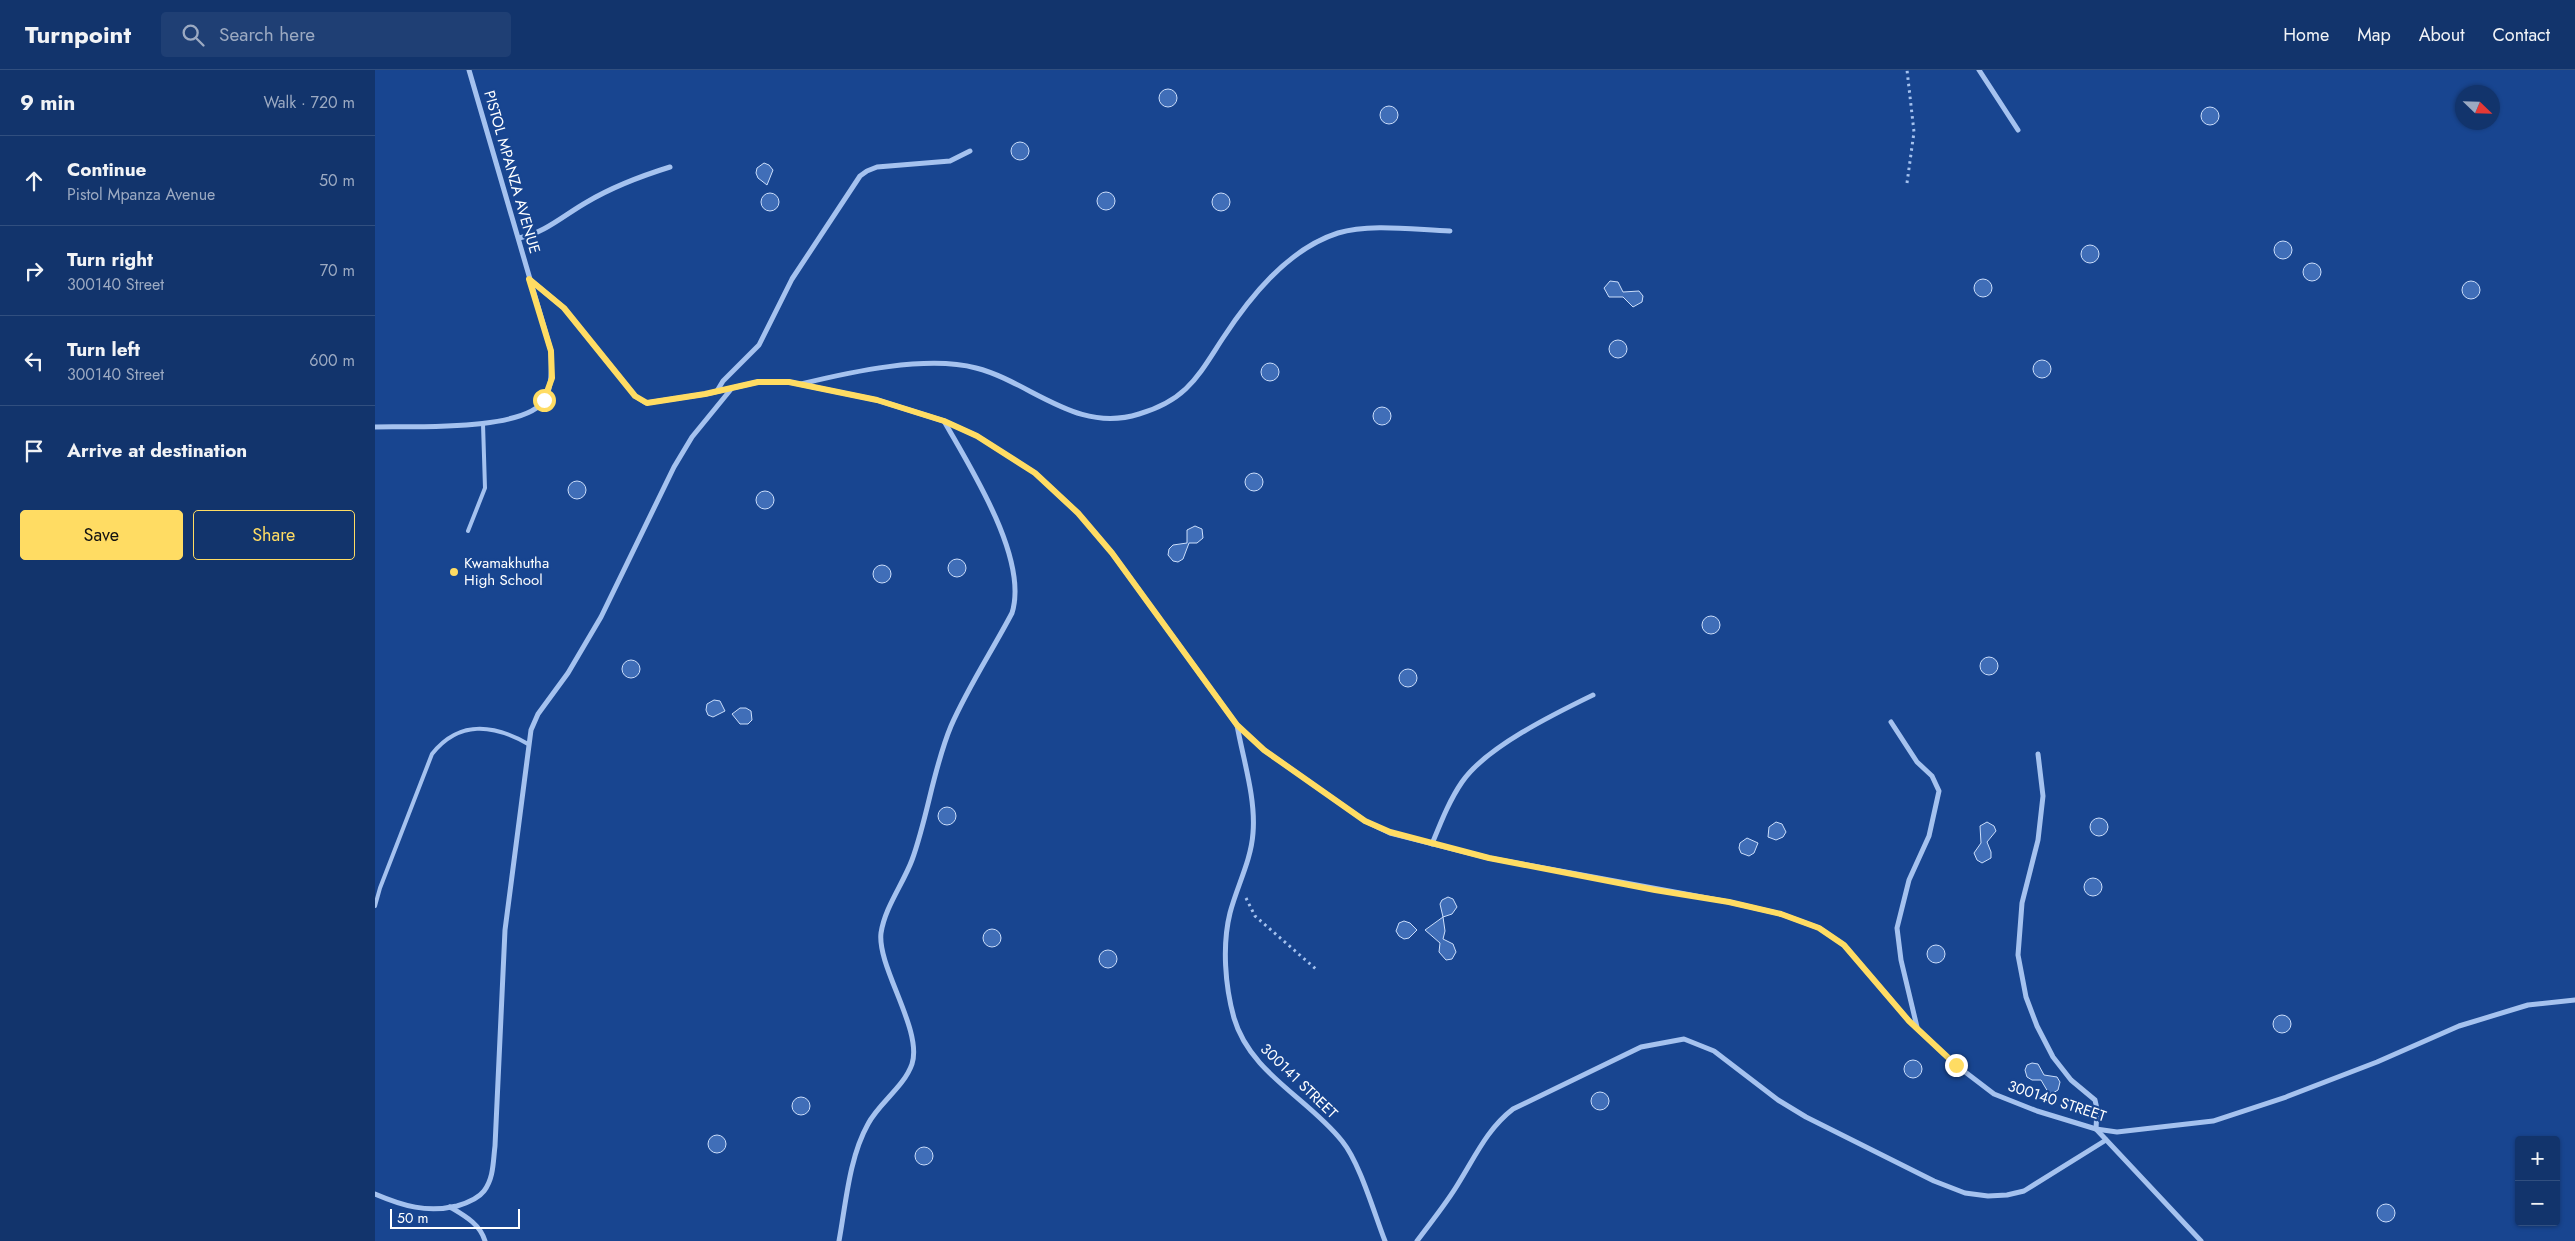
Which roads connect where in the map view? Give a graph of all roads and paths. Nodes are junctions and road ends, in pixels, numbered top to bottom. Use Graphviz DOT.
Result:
graph roads {
  1 [pos="469,70"];
  2 [pos="1907,70"];
  3 [pos="1979,70"];
  4 [pos="2018,130"];
  5 [pos="970,151"];
  6 [pos="670,166"];
  7 [pos="1907,183"];
  8 [pos="1451,231"];
  9 [pos="519,238"];
  10 [pos="529,279"];
  11 [pos="799,384"];
  12 [pos="732,388"];
  13 [pos="717,392"];
  14 [pos="944,421"];
  15 [pos="483,424"];
  16 [pos="375,426"];
  17 [pos="468,532"];
  18 [pos="1593,695"];
  19 [pos="1891,722"];
  20 [pos="1237,725"];
  21 [pos="528,744"];
  22 [pos="2038,754"];
  23 [pos="1433,844"];
  24 [pos="1240,886"];
  25 [pos="375,906"];
  26 [pos="1317,970"];
  27 [pos="2575,1000"];
  28 [pos="1917,1028"];
  29 [pos="2096,1129"];
  30 [pos="2106,1140"];
  31 [pos="375,1194"];
  32 [pos="450,1207"];
  33 [pos="485,1241"];
  34 [pos="839,1241"];
  35 [pos="1385,1241"];
  36 [pos="1417,1241"];
  37 [pos="2201,1241"];
  1 -- 9 [label="street, PISTOL MPANZA AVENUE"];
  2 -- 7 [label="path"];
  3 -- 4 [label="street"];
  5 -- 13 [label="street"];
  6 -- 9 [label="street"];
  8 -- 11 [label="street"];
  9 -- 10 [label="street, PISTOL MPANZA AVENUE"];
  10 -- 13 [label="street, 300140 STREET"];
  10 -- 15 [label="street, PISTOL MPANZA AVENUE"];
  11 -- 12 [label="street, 300140 STREET"];
  11 -- 14 [label="street, 300140 STREET"];
  12 -- 13 [label="street, 300140 STREET"];
  12 -- 21 [label="street"];
  14 -- 20 [label="street, 300140 STREET"];
  14 -- 34 [label="street"];
  15 -- 16 [label="street, PISTOL MPANZA AVENUE"];
  15 -- 17 [label="lane"];
  18 -- 23 [label="street"];
  19 -- 28 [label="street"];
  20 -- 23 [label="street, 300140 STREET"];
  20 -- 24 [label="street, 300141 STREET"];
  21 -- 25 [label="lane"];
  21 -- 32 [label="street"];
  22 -- 29 [label="street"];
  23 -- 28 [label="street, 300140 STREET"];
  24 -- 26 [label="path"];
  24 -- 35 [label="street, 300141 STREET"];
  27 -- 29 [label="street, 300140 STREET"];
  28 -- 29 [label="street, 300140 STREET"];
  29 -- 30 [label="street"];
  30 -- 36 [label="street"];
  30 -- 37 [label="street"];
  31 -- 32 [label="street"];
  32 -- 33 [label="street"];
}
